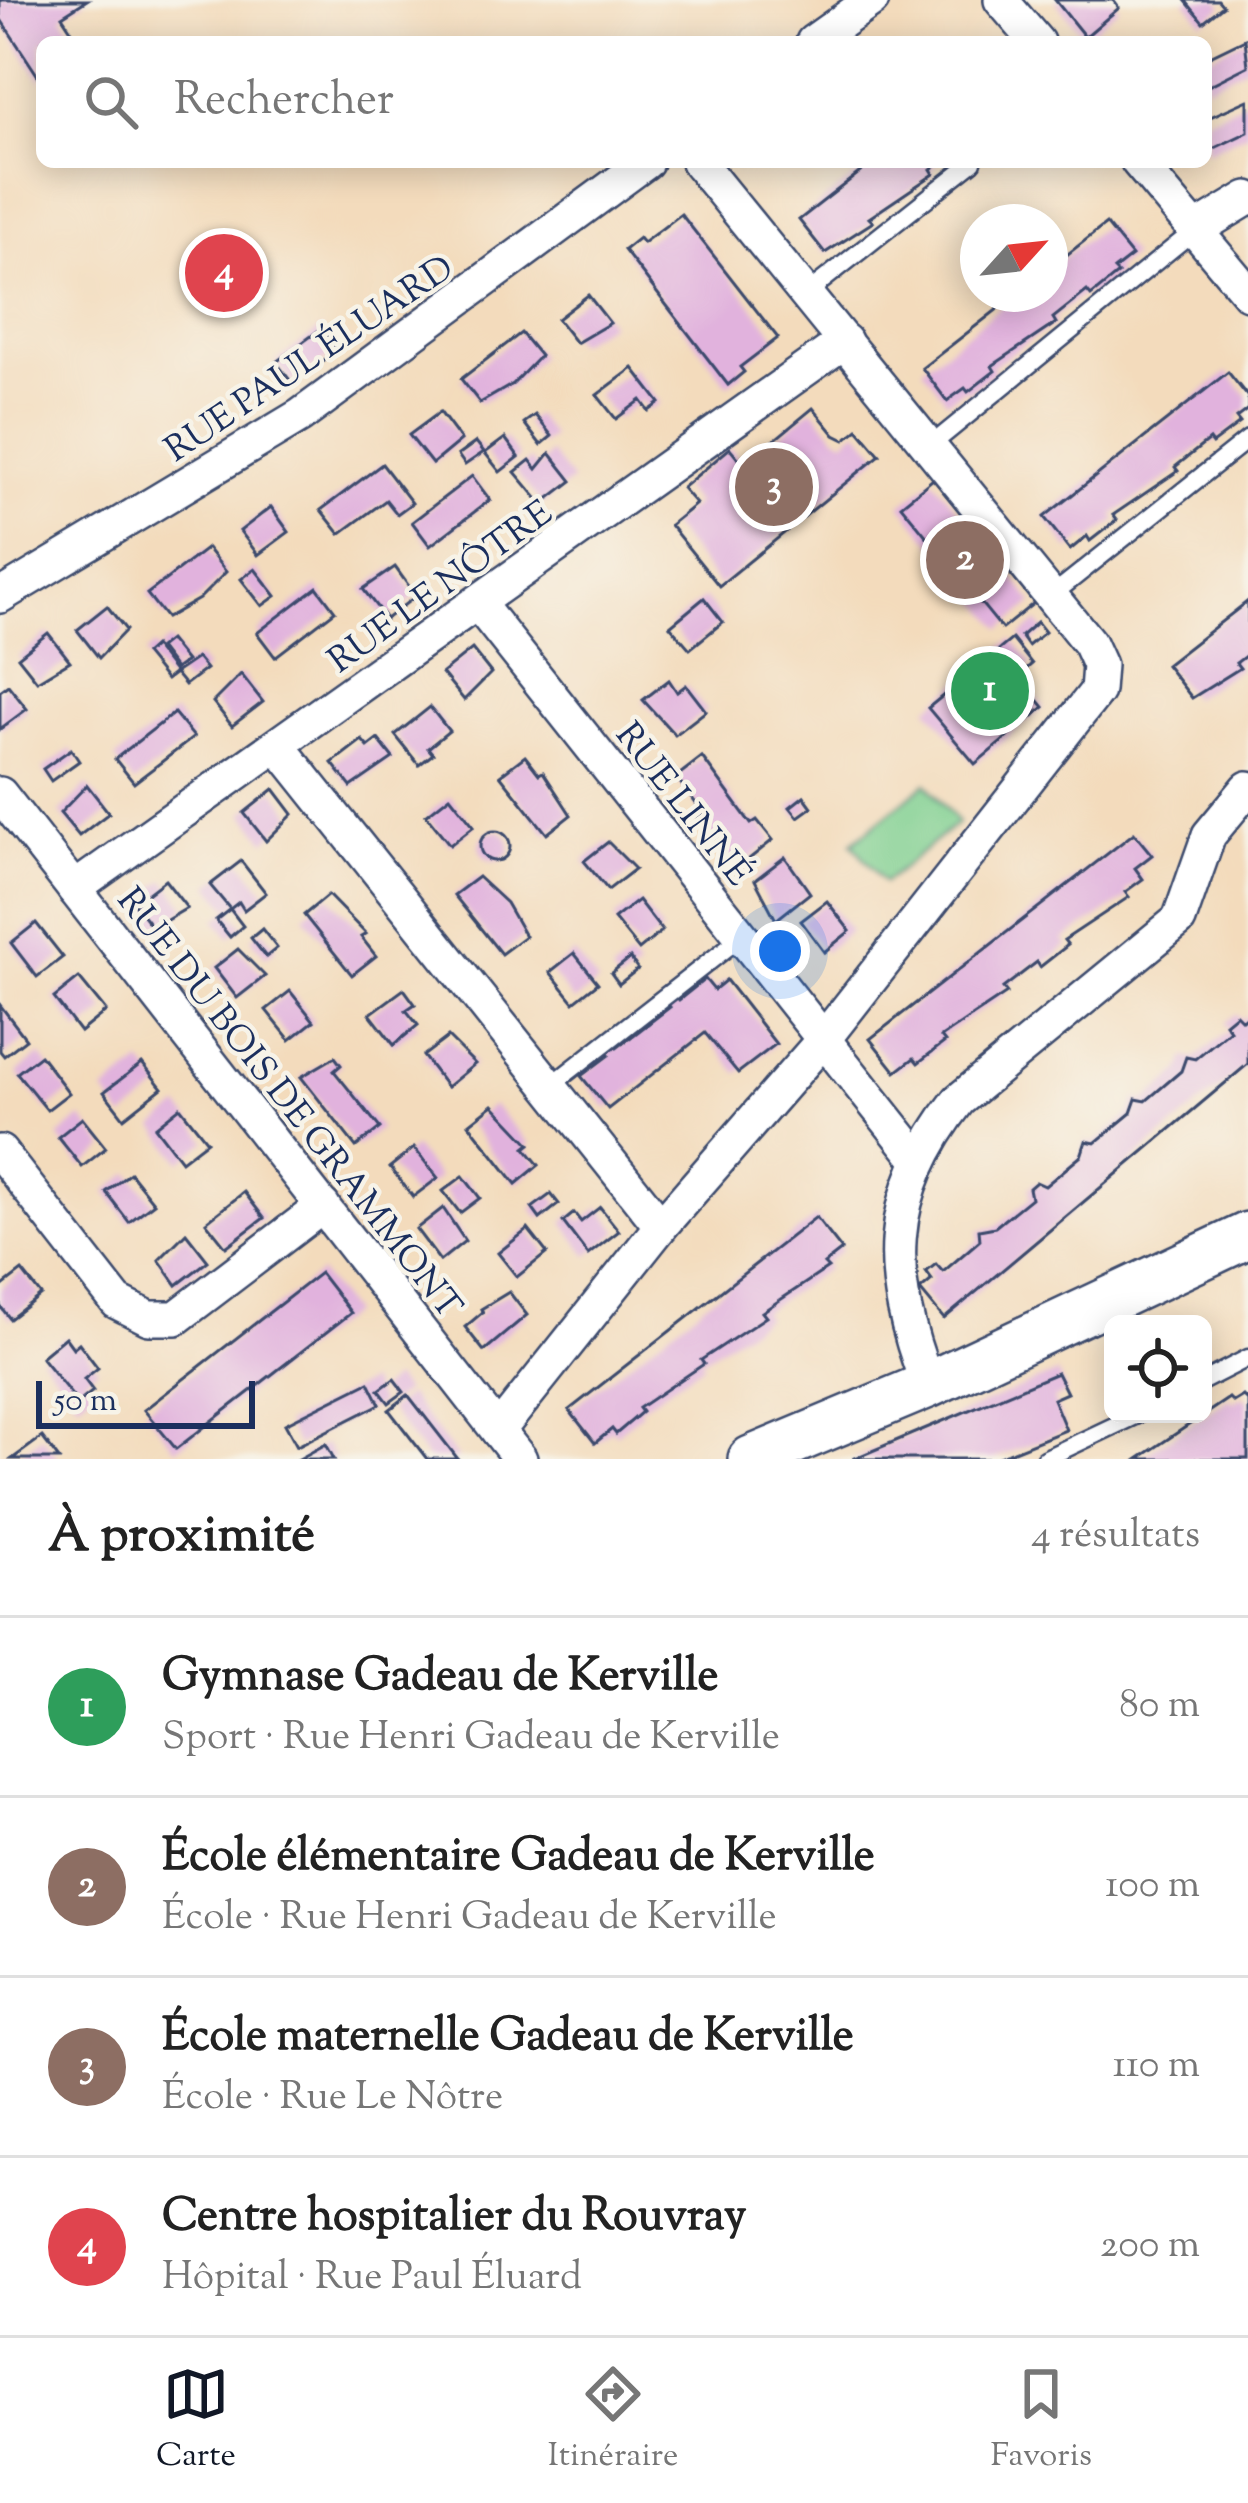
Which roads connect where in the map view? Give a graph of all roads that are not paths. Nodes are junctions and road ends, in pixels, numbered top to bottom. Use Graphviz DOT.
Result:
graph roads {
  1 [pos="872,0"];
  2 [pos="1001,0"];
  3 [pos="821,36"];
  4 [pos="1032,36"];
  5 [pos="638,168"];
  6 [pos="703,168"];
  7 [pos="965,168"];
  8 [pos="1143,168"];
  9 [pos="1248,198"];
  10 [pos="1195,230"];
  11 [pos="807,293"];
  12 [pos="1248,293"];
  13 [pos="845,340"];
  14 [pos="1248,439"];
  15 [pos="930,446"];
  16 [pos="0,596"];
  17 [pos="1051,596"];
  18 [pos="479,605"];
  19 [pos="279,747"];
  20 [pos="1248,788"];
  21 [pos="0,794"];
  22 [pos="74,889"];
  23 [pos="741,937"];
  24 [pos="823,1040"];
  25 [pos="549,1087"];
  26 [pos="0,1151"];
  27 [pos="920,1161"];
  28 [pos="323,1206"];
  29 [pos="661,1226"];
  30 [pos="1248,1235"];
  31 [pos="1248,1358"];
  32 [pos="1212,1376"];
  33 [pos="928,1385"];
  34 [pos="1120,1423"];
  35 [pos="498,1431"];
  36 [pos="520,1459"];
  37 [pos="751,1459"];
  38 [pos="1044,1459"];
  1 -- 3 [label="street"];
  2 -- 4 [label="street"];
  5 -- 16 [label="street, RUE PAUL ÉLUARD"];
  6 -- 11 [label="street"];
  7 -- 11 [label="lane"];
  8 -- 10 [label="street"];
  9 -- 10 [label="street"];
  10 -- 12 [label="street"];
  10 -- 15 [label="lane"];
  11 -- 13 [label="street"];
  13 -- 15 [label="street"];
  13 -- 18 [label="street, RUE LE NÔTRE"];
  14 -- 17 [label="lane"];
  15 -- 17 [label="street"];
  17 -- 24 [label="street"];
  18 -- 19 [label="street, RUE LE NÔTRE"];
  18 -- 23 [label="street, RUE LINNÉ"];
  19 -- 22 [label="street, RUE LE NÔTRE"];
  19 -- 25 [label="street"];
  20 -- 27 [label="street"];
  21 -- 22 [label="street, RUE DU BOIS DE GRAMMONT"];
  22 -- 28 [label="street, RUE DU BOIS DE GRAMMONT"];
  23 -- 24 [label="street, RUE LINNÉ"];
  23 -- 25 [label="lane"];
  24 -- 27 [label="street, RUE LINNÉ"];
  24 -- 29 [label="street"];
  25 -- 29 [label="street"];
  26 -- 28 [label="street"];
  27 -- 33 [label="street"];
  28 -- 35 [label="street, RUE DU BOIS DE GRAMMONT"];
  29 -- 35 [label="street"];
  30 -- 33 [label="main road"];
  31 -- 32 [label="lane"];
  33 -- 37 [label="main road"];
  34 -- 38 [label="lane"];
  35 -- 36 [label="street, RUE DU BOIS DE GRAMMONT"];
}
